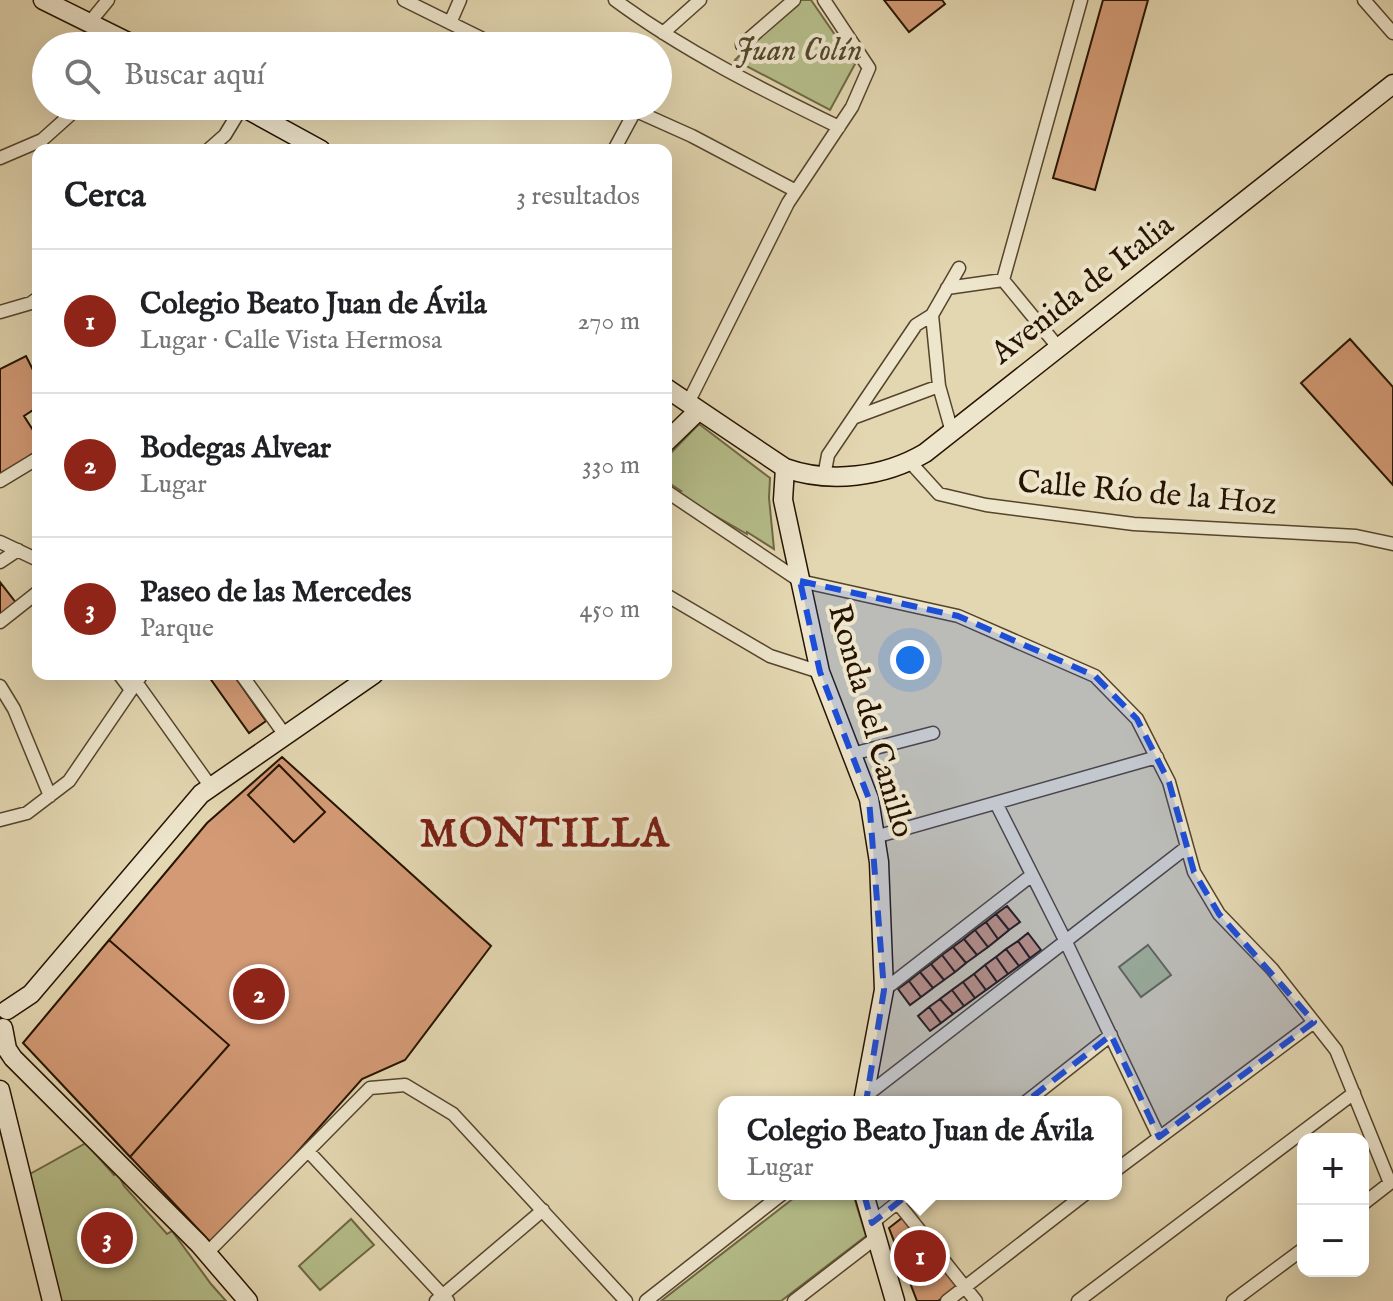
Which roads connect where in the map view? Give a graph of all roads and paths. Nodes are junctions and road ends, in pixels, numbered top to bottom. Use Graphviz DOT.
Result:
graph roads {
  1 [pos="43,0"];
  2 [pos="108,0"];
  3 [pos="404,0"];
  4 [pos="460,0"];
  5 [pos="615,0"];
  6 [pos="700,0"];
  7 [pos="794,0"];
  8 [pos="824,0"];
  9 [pos="1081,0"];
  10 [pos="1364,0"];
  11 [pos="90,22"];
  12 [pos="450,23"];
  13 [pos="109,32"];
  14 [pos="468,32"];
  15 [pos="661,32"];
  16 [pos="664,32"];
  17 [pos="1393,33"];
  18 [pos="672,38"];
  19 [pos="742,45"];
  20 [pos="1393,84"];
  21 [pos="64,120"];
  22 [pos="234,120"];
  23 [pos="267,120"];
  24 [pos="625,120"];
  25 [pos="657,120"];
  26 [pos="839,127"];
  27 [pos="32,144"];
  28 [pos="33,144"];
  29 [pos="215,144"];
  30 [pos="310,144"];
  31 [pos="616,144"];
  32 [pos="0,158"];
  33 [pos="796,191"];
  34 [pos="959,268"];
  35 [pos="1003,280"];
  36 [pos="947,288"];
  37 [pos="32,302"];
  38 [pos="0,312"];
  39 [pos="932,315"];
  40 [pos="1058,347"];
  41 [pos="939,386"];
  42 [pos="672,392"];
  43 [pos="693,407"];
  44 [pos="853,418"];
  45 [pos="952,432"];
  46 [pos="672,434"];
  47 [pos="32,462"];
  48 [pos="910,462"];
  49 [pos="785,468"];
  50 [pos="824,476"];
  51 [pos="0,481"];
  52 [pos="672,495"];
  53 [pos="0,542"];
  54 [pos="1393,544"];
  55 [pos="28,555"];
  56 [pos="0,562"];
  57 [pos="800,581"];
  58 [pos="32,597"];
  59 [pos="672,599"];
  60 [pos="0,622"];
  61 [pos="820,672"];
  62 [pos="245,680"];
  63 [pos="352,680"];
  64 [pos="136,682"];
  65 [pos="0,686"];
  66 [pos="933,733"];
  67 [pos="285,735"];
  68 [pos="852,754"];
  69 [pos="1157,757"];
  70 [pos="211,787"];
  71 [pos="50,796"];
  72 [pos="996,803"];
  73 [pos="0,820"];
  74 [pos="875,837"];
  75 [pos="1187,847"];
  76 [pos="1032,875"];
  77 [pos="1065,940"];
  78 [pos="884,990"];
  79 [pos="3,1018"];
  80 [pos="1314,1022"];
  81 [pos="1111,1035"];
  82 [pos="0,1090"];
  83 [pos="1354,1093"];
  84 [pos="864,1096"];
  85 [pos="868,1096"];
  86 [pos="1034,1096"];
  87 [pos="1159,1137"];
  88 [pos="308,1151"];
  89 [pos="1122,1165"];
  90 [pos="1369,1199"];
  91 [pos="774,1200"];
  92 [pos="866,1200"];
  93 [pos="901,1200"];
  94 [pos="904,1200"];
  95 [pos="1077,1200"];
  96 [pos="543,1210"];
  97 [pos="874,1230"];
  98 [pos="207,1253"];
  99 [pos="1297,1253"];
  100 [pos="965,1287"];
  101 [pos="443,1299"];
  102 [pos="52,1301"];
  103 [pos="248,1301"];
  104 [pos="626,1301"];
  105 [pos="646,1301"];
  106 [pos="794,1301"];
  107 [pos="895,1301"];
  108 [pos="947,1301"];
  109 [pos="976,1301"];
  110 [pos="1078,1301"];
  111 [pos="1233,1301"];
  1 -- 11 [label="street"];
  2 -- 11 [label="street"];
  3 -- 12 [label="street"];
  4 -- 12 [label="street"];
  5 -- 15 [label="street"];
  6 -- 16 [label="street"];
  7 -- 19 [label="street"];
  8 -- 26 [label="street"];
  9 -- 35 [label="street"];
  10 -- 17 [label="street"];
  11 -- 13 [label="street"];
  12 -- 14 [label="street"];
  18 -- 26 [label="street"];
  20 -- 40 [label="street, Avenida de Italia"];
  21 -- 28 [label="street"];
  22 -- 29 [label="street"];
  23 -- 30 [label="street"];
  24 -- 31 [label="street"];
  25 -- 33 [label="street"];
  26 -- 33 [label="street"];
  27 -- 32 [label="street"];
  33 -- 43 [label="street"];
  34 -- 36 [label="street"];
  35 -- 36 [label="street"];
  35 -- 40 [label="street"];
  36 -- 39 [label="street"];
  37 -- 38 [label="street"];
  39 -- 41 [label="street"];
  39 -- 44 [label="street"];
  40 -- 45 [label="street, Avenida de Italia"];
  41 -- 44 [label="street"];
  41 -- 45 [label="street"];
  42 -- 43 [label="street, Avenida de Italia"];
  43 -- 46 [label="street"];
  43 -- 49 [label="street, Avenida de Italia"];
  44 -- 50 [label="street"];
  45 -- 48 [label="street, Avenida de Italia"];
  47 -- 51 [label="street"];
  48 -- 50 [label="street, Avenida de Italia"];
  48 -- 54 [label="street, Calle Río de la Hoz"];
  49 -- 50 [label="street, Avenida de Italia"];
  49 -- 57 [label="street, Ronda del Canillo"];
  52 -- 57 [label="street"];
  53 -- 55 [label="street"];
  55 -- 56 [label="street"];
  57 -- 61 [label="street, Ronda del Canillo"];
  57 -- 69 [label="street"];
  58 -- 60 [label="street"];
  59 -- 61 [label="street"];
  61 -- 68 [label="street, Ronda del Canillo"];
  62 -- 67 [label="street"];
  63 -- 67 [label="street"];
  64 -- 70 [label="street"];
  64 -- 71 [label="street"];
  65 -- 71 [label="street"];
  66 -- 68 [label="street"];
  67 -- 70 [label="street"];
  68 -- 74 [label="street, Ronda del Canillo"];
  69 -- 72 [label="street"];
  69 -- 75 [label="street"];
  70 -- 79 [label="street"];
  71 -- 73 [label="street"];
  72 -- 74 [label="street"];
  72 -- 76 [label="street"];
  74 -- 78 [label="street, Ronda del Canillo"];
  75 -- 77 [label="street"];
  75 -- 80 [label="street"];
  76 -- 77 [label="street"];
  76 -- 78 [label="street"];
  77 -- 81 [label="street"];
  77 -- 85 [label="street"];
  78 -- 84 [label="street, Ronda del Canillo"];
  79 -- 98 [label="street"];
  80 -- 83 [label="street"];
  80 -- 87 [label="street"];
  81 -- 86 [label="street"];
  81 -- 87 [label="street"];
  82 -- 102 [label="street"];
  83 -- 90 [label="street"];
  83 -- 110 [label="street"];
  87 -- 89 [label="street"];
  88 -- 96 [label="street"];
  88 -- 98 [label="street"];
  88 -- 101 [label="street"];
  91 -- 105 [label="street"];
  92 -- 97 [label="street"];
  93 -- 97 [label="street"];
  94 -- 100 [label="street"];
  95 -- 100 [label="street"];
  96 -- 101 [label="street"];
  96 -- 104 [label="street"];
  97 -- 106 [label="street"];
  97 -- 107 [label="street"];
  98 -- 103 [label="street"];
  99 -- 111 [label="street"];
  100 -- 108 [label="street"];
  100 -- 109 [label="street"];
}
